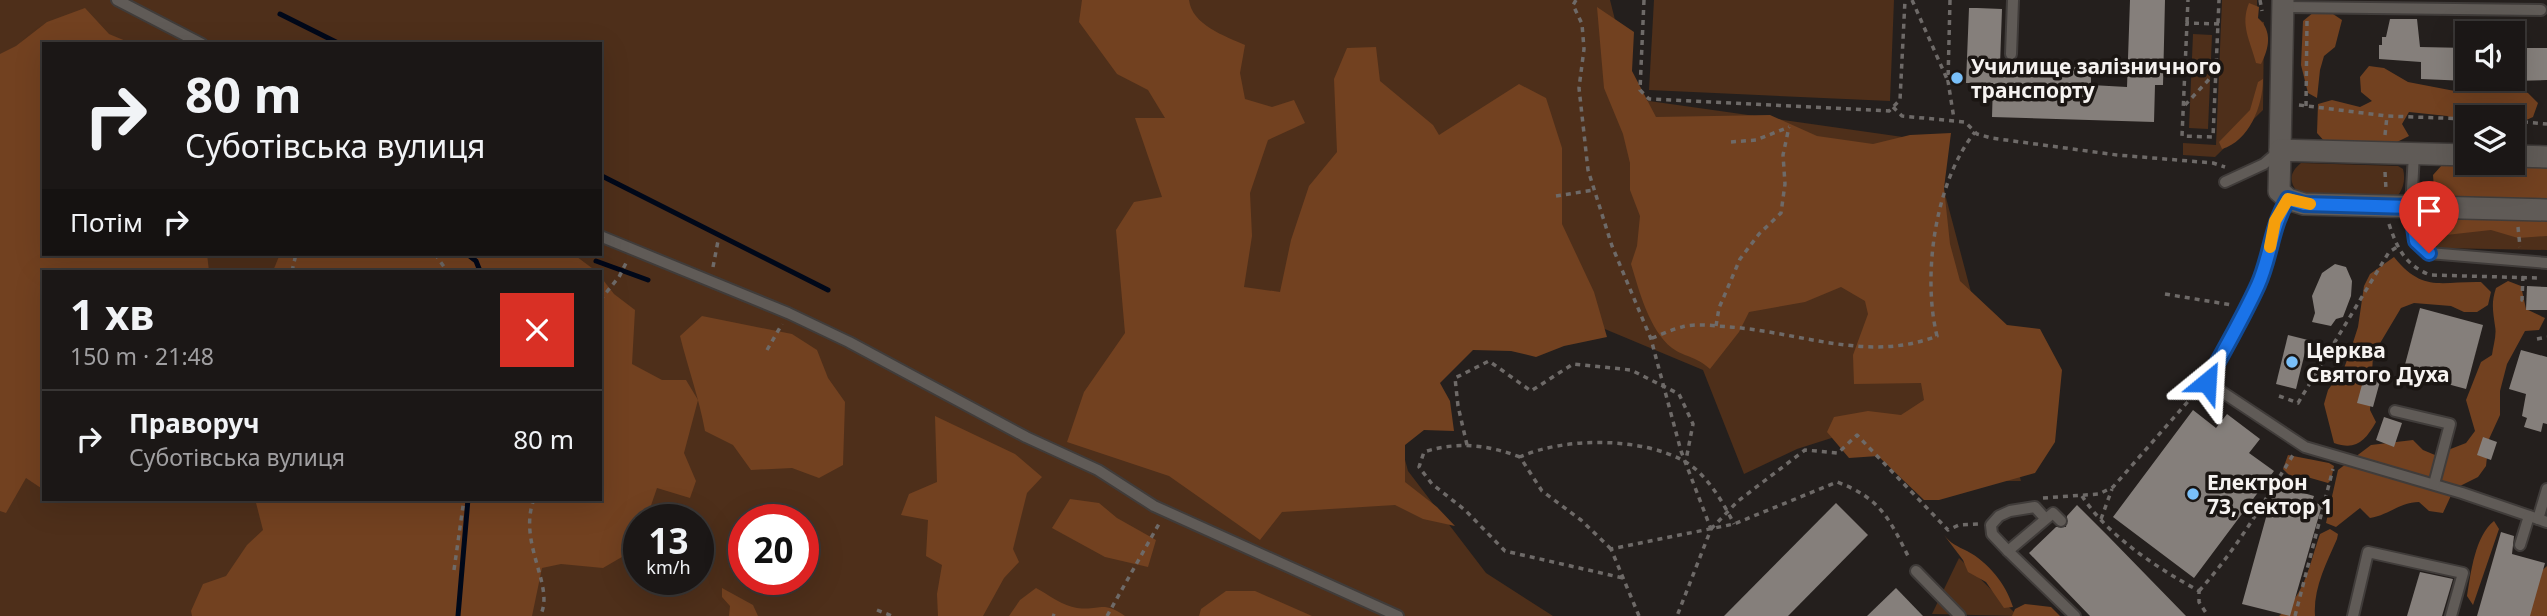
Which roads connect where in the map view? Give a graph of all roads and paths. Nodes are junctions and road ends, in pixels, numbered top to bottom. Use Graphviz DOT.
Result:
graph roads {
  1 [pos="117,0"];
  2 [pos="1576,0"];
  3 [pos="1644,0"];
  4 [pos="1905,0"];
  5 [pos="1912,0"];
  6 [pos="1950,0"];
  7 [pos="2013,0"];
  8 [pos="2188,0"];
  9 [pos="2219,0"];
  10 [pos="2282,4"];
  11 [pos="2541,10"];
  12 [pos="2307,13"];
  13 [pos="2187,23"];
  14 [pos="2219,24"];
  15 [pos="198,42"];
  16 [pos="2011,54"];
  17 [pos="2216,72"];
  18 [pos="1948,81"];
  19 [pos="2279,103"];
  20 [pos="2306,106"];
  21 [pos="1893,107"];
  22 [pos="2183,107"];
  23 [pos="2387,116"];
  24 [pos="2455,119"];
  25 [pos="1954,120"];
  26 [pos="2525,122"];
  27 [pos="2547,124"];
  28 [pos="1975,132"];
  29 [pos="2385,138"];
  30 [pos="1731,142"];
  31 [pos="2280,150"];
  32 [pos="2414,154"];
  33 [pos="2455,155"];
  34 [pos="2525,156"];
  35 [pos="2547,157"];
  36 [pos="2384,162"];
  37 [pos="2244,173"];
  38 [pos="2225,183"];
  39 [pos="1594,190"];
  40 [pos="1556,196"];
  41 [pos="2387,198"];
  42 [pos="2288,199"];
  43 [pos="2411,207"];
  44 [pos="2547,210"];
  45 [pos="602,237"];
  46 [pos="718,241"];
  47 [pos="2397,247"];
  48 [pos="2547,263"];
  49 [pos="625,266"];
  50 [pos="2523,278"];
  51 [pos="712,283"];
  52 [pos="2165,294"];
  53 [pos="602,298"];
  54 [pos="2526,300"];
  55 [pos="788,313"];
  56 [pos="2242,315"];
  57 [pos="1716,326"];
  58 [pos="2547,337"];
  59 [pos="1651,339"];
  60 [pos="2537,339"];
  61 [pos="767,350"];
  62 [pos="2207,382"];
  63 [pos="2279,396"];
  64 [pos="2395,411"];
  65 [pos="2300,444"];
  66 [pos="1467,445"];
  67 [pos="2336,456"];
  68 [pos="1520,457"];
  69 [pos="1685,462"];
  70 [pos="2434,484"];
  71 [pos="2113,487"];
  72 [pos="2547,489"];
  73 [pos="2081,496"];
  74 [pos="464,501"];
  75 [pos="534,501"];
  76 [pos="1166,511"];
  77 [pos="1728,511"];
  78 [pos="2039,511"];
  79 [pos="2101,519"];
  80 [pos="2538,519"];
  81 [pos="2061,521"];
  82 [pos="1734,524"];
  83 [pos="1991,525"];
  84 [pos="1711,529"];
  85 [pos="2520,545"];
  86 [pos="1611,549"];
  87 [pos="2007,551"];
  88 [pos="454,570"];
  89 [pos="1916,571"];
  90 [pos="1623,578"];
  91 [pos="2199,591"];
  92 [pos="877,610"];
  93 [pos="540,616"];
  94 [pos="892,616"];
  95 [pos="1107,616"];
  96 [pos="1398,616"];
  97 [pos="1639,616"];
  98 [pos="1677,616"];
  99 [pos="1960,616"];
  100 [pos="2075,616"];
  101 [pos="2208,616"];
  102 [pos="2295,616"];
  103 [pos="2353,616"];
  104 [pos="2451,616"];
  1 -- 15 [label="lane"];
  2 -- 39 [label="path"];
  3 -- 21 [label="path"];
  4 -- 21 [label="path"];
  5 -- 18 [label="path"];
  6 -- 18 [label="path"];
  7 -- 16 [label="lane"];
  8 -- 13 [label="path"];
  9 -- 14 [label="path"];
  10 -- 11 [label="lane"];
  10 -- 19 [label="street"];
  12 -- 20 [label="path"];
  13 -- 14 [label="path"];
  13 -- 22 [label="path"];
  14 -- 17 [label="path"];
  17 -- 22 [label="path"];
  17 -- 22 [label="path"];
  18 -- 25 [label="path"];
  19 -- 20 [label="path"];
  19 -- 31 [label="street"];
  20 -- 23 [label="path"];
  21 -- 25 [label="path"];
  23 -- 24 [label="path"];
  23 -- 29 [label="path"];
  25 -- 28 [label="path"];
  26 -- 27 [label="path"];
  28 -- 37 [label="path"];
  28 -- 57 [label="path"];
  30 -- 57 [label="path"];
  31 -- 32 [label="street"];
  31 -- 37 [label="lane"];
  31 -- 42 [label="street"];
  32 -- 33 [label="street"];
  32 -- 43 [label="lane"];
  34 -- 35 [label="street"];
  36 -- 41 [label="path"];
  37 -- 38 [label="lane"];
  39 -- 40 [label="path"];
  39 -- 59 [label="path"];
  42 -- 43 [label="street"];
  42 -- 56 [label="lane"];
  43 -- 44 [label="street"];
  43 -- 48 [label="lane"];
  45 -- 51 [label="lane"];
  46 -- 51 [label="path"];
  47 -- 63 [label="path"];
  49 -- 53 [label="path"];
  50 -- 54 [label="path"];
  51 -- 55 [label="lane"];
  52 -- 56 [label="path"];
  55 -- 61 [label="path"];
  55 -- 76 [label="lane"];
  56 -- 62 [label="lane"];
  57 -- 59 [label="path"];
  58 -- 60 [label="path"];
  59 -- 69 [label="path"];
  62 -- 65 [label="lane"];
  62 -- 71 [label="path"];
  64 -- 70 [label="lane"];
  65 -- 67 [label="lane"];
  65 -- 91 [label="path"];
  66 -- 68 [label="path"];
  66 -- 69 [label="path"];
  66 -- 90 [label="path"];
  67 -- 70 [label="lane"];
  67 -- 102 [label="path"];
  68 -- 69 [label="path"];
  68 -- 86 [label="path"];
  69 -- 77 [label="path"];
  69 -- 84 [label="path"];
  70 -- 80 [label="lane"];
  71 -- 73 [label="path"];
  71 -- 79 [label="path"];
  72 -- 80 [label="lane"];
  73 -- 78 [label="path"];
  73 -- 79 [label="path"];
  74 -- 88 [label="path"];
  75 -- 93 [label="path"];
  76 -- 95 [label="path"];
  76 -- 96 [label="lane"];
  77 -- 82 [label="path"];
  77 -- 83 [label="path"];
  77 -- 84 [label="path"];
  78 -- 83 [label="lane"];
  79 -- 91 [label="path"];
  80 -- 85 [label="lane"];
  81 -- 87 [label="lane"];
  82 -- 84 [label="path"];
  82 -- 89 [label="path"];
  83 -- 87 [label="lane"];
  84 -- 86 [label="path"];
  84 -- 98 [label="path"];
  86 -- 90 [label="path"];
  87 -- 100 [label="lane"];
  89 -- 99 [label="lane"];
  90 -- 97 [label="path"];
  91 -- 101 [label="path"];
  92 -- 94 [label="path"];
  103 -- 104 [label="lane"];
}
